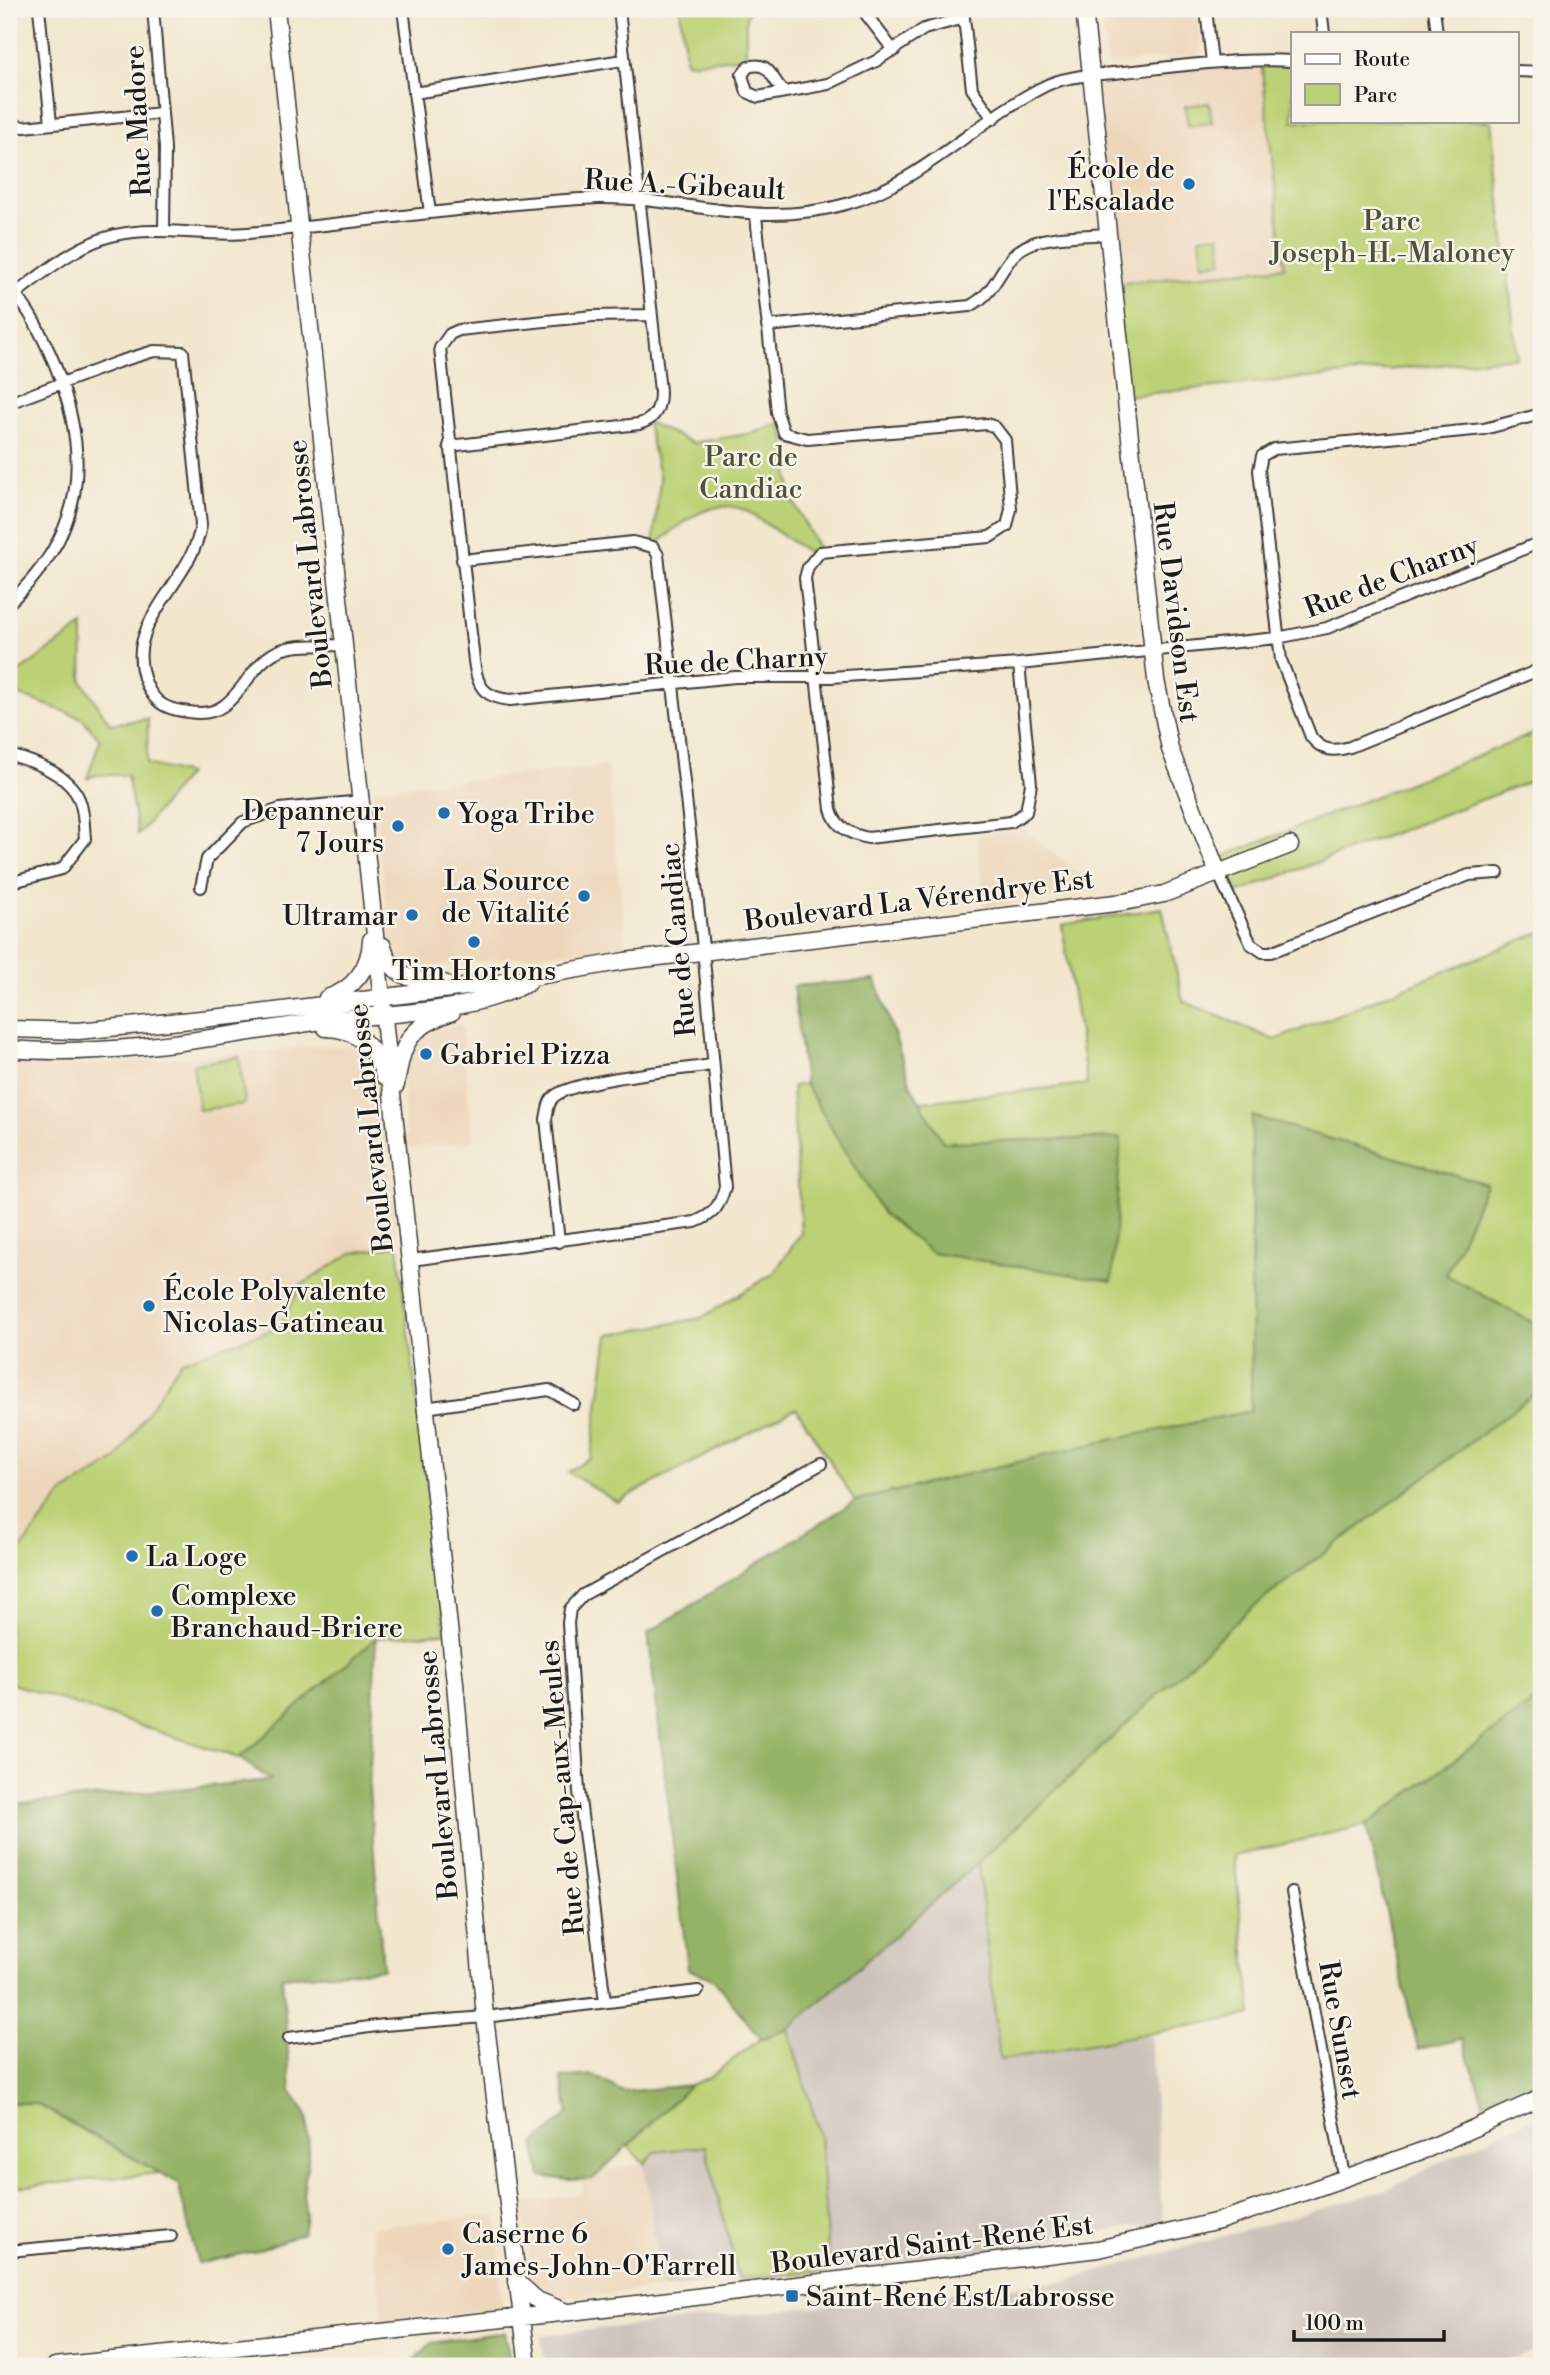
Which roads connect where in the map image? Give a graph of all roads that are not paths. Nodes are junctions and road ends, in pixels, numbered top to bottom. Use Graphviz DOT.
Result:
graph roads {
  1 [pos="39,9"];
  2 [pos="153,9"];
  3 [pos="275,9"];
  4 [pos="403,9"];
  5 [pos="619,9"];
  6 [pos="862,9"];
  7 [pos="1084,9"];
  8 [pos="1206,9"];
  9 [pos="1321,9"];
  10 [pos="1434,9"];
  11 [pos="963,13"];
  12 [pos="1324,32"];
  13 [pos="1437,32"];
  14 [pos="894,51"];
  15 [pos="623,60"];
  16 [pos="1291,61"];
  17 [pos="1212,62"];
  18 [pos="1518,71"];
  19 [pos="1541,72"];
  20 [pos="1092,76"];
  21 [pos="785,92"];
  22 [pos="414,93"];
  23 [pos="161,113"];
  24 [pos="993,119"];
  25 [pos="51,123"];
  26 [pos="9,124"];
  27 [pos="641,199"];
  28 [pos="430,213"];
  29 [pos="756,216"];
  30 [pos="299,228"];
  31 [pos="164,230"];
  32 [pos="1108,234"];
  33 [pos="12,291"];
  34 [pos="650,314"];
  35 [pos="767,327"];
  36 [pos="62,385"];
  37 [pos="9,403"];
  38 [pos="1541,414"];
  39 [pos="450,446"];
  40 [pos="1541,542"];
  41 [pos="462,560"];
  42 [pos="9,603"];
  43 [pos="1277,638"];
  44 [pos="344,645"];
  45 [pos="1153,653"];
  46 [pos="1019,664"];
  47 [pos="1541,669"];
  48 [pos="815,677"];
  49 [pos="674,685"];
  50 [pos="9,755"];
  51 [pos="362,801"];
  52 [pos="1290,845"];
  53 [pos="1218,873"];
  54 [pos="1499,873"];
  55 [pos="9,883"];
  56 [pos="201,887"];
  57 [pos="372,906"];
  58 [pos="703,951"];
  59 [pos="476,994"];
  60 [pos="382,997"];
  61 [pos="297,1006"];
  62 [pos="384,1015"];
  63 [pos="288,1028"];
  64 [pos="9,1029"];
  65 [pos="9,1049"];
  66 [pos="712,1065"];
  67 [pos="393,1108"];
  68 [pos="559,1242"];
  69 [pos="411,1260"];
  70 [pos="574,1404"];
  71 [pos="425,1408"];
  72 [pos="821,1464"];
  73 [pos="1292,1892"];
  74 [pos="698,1992"];
  75 [pos="606,2002"];
  76 [pos="485,2017"];
  77 [pos="289,2038"];
  78 [pos="1541,2098"];
  79 [pos="1344,2176"];
  80 [pos="172,2236"];
  81 [pos="9,2251"];
  82 [pos="517,2282"];
  83 [pos="570,2312"];
  84 [pos="522,2317"];
  85 [pos="55,2366"];
  86 [pos="528,2366"];
  1 -- 25 [label="street"];
  2 -- 23 [label="street, Rue Madore"];
  3 -- 30 [label="main road, Boulevard Labrosse"];
  4 -- 22 [label="street"];
  5 -- 15 [label="street"];
  6 -- 14 [label="street"];
  7 -- 20 [label="main road, Rue Davidson Est"];
  8 -- 17 [label="street"];
  9 -- 12 [label="street"];
  10 -- 13 [label="street"];
  11 -- 14 [label="street"];
  11 -- 24 [label="street"];
  14 -- 21 [label="street"];
  15 -- 22 [label="street"];
  15 -- 27 [label="street"];
  16 -- 17 [label="street, Rue A.-Gibeault"];
  17 -- 20 [label="street, Rue A.-Gibeault"];
  18 -- 19 [label="street"];
  20 -- 24 [label="street, Rue A.-Gibeault"];
  20 -- 32 [label="main road, Rue Davidson Est"];
  22 -- 28 [label="street"];
  23 -- 25 [label="street"];
  23 -- 31 [label="street, Rue Madore"];
  24 -- 29 [label="street, Rue A.-Gibeault"];
  25 -- 26 [label="street"];
  27 -- 28 [label="street, Rue A.-Gibeault"];
  27 -- 29 [label="street, Rue A.-Gibeault"];
  27 -- 34 [label="street"];
  28 -- 30 [label="street, Rue A.-Gibeault"];
  29 -- 35 [label="street"];
  30 -- 31 [label="street, Rue A.-Gibeault"];
  30 -- 44 [label="main road, Boulevard Labrosse"];
  31 -- 33 [label="street, Rue A.-Gibeault"];
  32 -- 35 [label="street"];
  32 -- 45 [label="main road, Rue Davidson Est"];
  33 -- 36 [label="street"];
  34 -- 39 [label="street"];
  34 -- 39 [label="street, Rue de Charny"];
  35 -- 48 [label="street"];
  36 -- 37 [label="street"];
  36 -- 42 [label="street"];
  36 -- 44 [label="street"];
  38 -- 43 [label="street"];
  39 -- 41 [label="street, Rue de Charny"];
  40 -- 43 [label="street, Rue de Charny"];
  41 -- 49 [label="street, Rue de Charny"];
  41 -- 49 [label="street, Rue de Candiac"];
  43 -- 45 [label="street, Rue de Charny"];
  43 -- 47 [label="street"];
  44 -- 51 [label="main road, Boulevard Labrosse"];
  45 -- 46 [label="street, Rue de Charny"];
  45 -- 53 [label="main road, Rue Davidson Est"];
  46 -- 48 [label="street, Rue de Charny"];
  46 -- 48 [label="street"];
  48 -- 49 [label="street, Rue de Charny"];
  49 -- 58 [label="street, Rue de Candiac"];
  50 -- 55 [label="street"];
  51 -- 56 [label="street"];
  51 -- 57 [label="main road, Boulevard Labrosse"];
  52 -- 53 [label="main road, Boulevard La Vérendrye Est"];
  53 -- 54 [label="street, Rue Davidson Est"];
  53 -- 58 [label="main road, Boulevard La Vérendrye Est"];
  57 -- 59 [label="main road"];
  57 -- 60 [label="main road, Boulevard Labrosse"];
  57 -- 61 [label="main road"];
  58 -- 59 [label="main road, Boulevard La Vérendrye Est"];
  58 -- 66 [label="street, Rue de Candiac"];
  59 -- 60 [label="main road, Boulevard La Vérendrye Est"];
  59 -- 62 [label="main road, Boulevard La Vérendrye Est"];
  59 -- 67 [label="main road"];
  60 -- 61 [label="main road, Boulevard La Vérendrye Est"];
  60 -- 62 [label="main road, Boulevard Labrosse"];
  61 -- 64 [label="main road, Boulevard La Vérendrye Est"];
  62 -- 63 [label="main road, Boulevard La Vérendrye Est"];
  62 -- 67 [label="main road, Boulevard Labrosse"];
  63 -- 65 [label="main road, Boulevard La Vérendrye Est"];
  63 -- 67 [label="main road"];
  66 -- 68 [label="street, Rue de Candiac"];
  66 -- 68 [label="street"];
  67 -- 69 [label="main road, Boulevard Labrosse"];
  68 -- 69 [label="street, Rue de Candiac"];
  69 -- 71 [label="main road, Boulevard Labrosse"];
  70 -- 71 [label="street"];
  71 -- 76 [label="main road, Boulevard Labrosse"];
  72 -- 75 [label="street, Rue de Cap-aux-Meules"];
  73 -- 79 [label="street, Rue Sunset"];
  74 -- 75 [label="street"];
  75 -- 76 [label="street"];
  76 -- 77 [label="street"];
  76 -- 82 [label="main road, Boulevard Labrosse"];
  78 -- 79 [label="main road, Boulevard Saint-René Est"];
  79 -- 83 [label="main road, Boulevard Saint-René Est"];
  80 -- 81 [label="street"];
  82 -- 83 [label="main road"];
  82 -- 84 [label="main road, Boulevard Labrosse"];
  83 -- 84 [label="main road, Boulevard Saint-René Est"];
  84 -- 85 [label="main road, Boulevard Saint-René Est"];
  84 -- 86 [label="main road, Boulevard Labrosse"];
}
